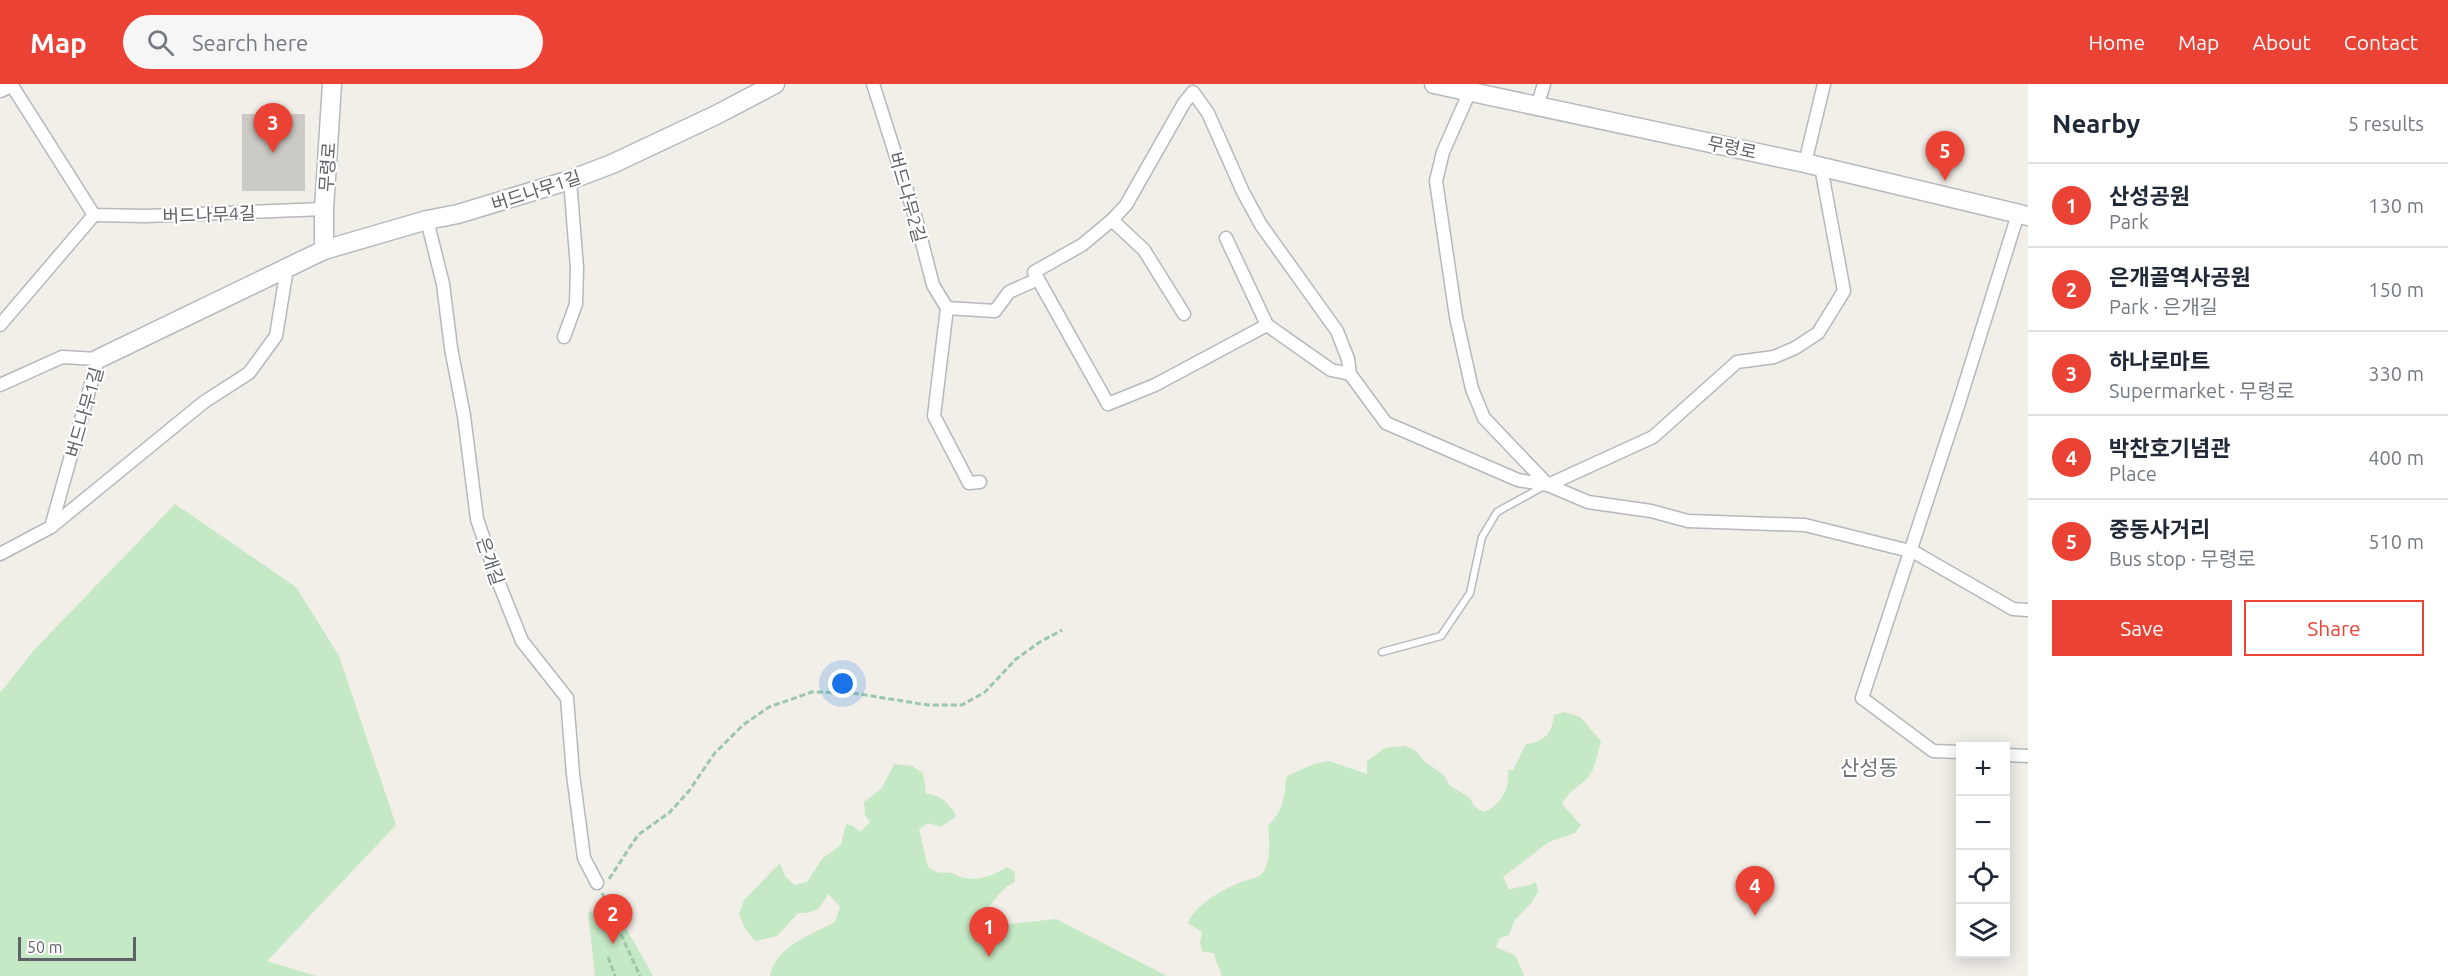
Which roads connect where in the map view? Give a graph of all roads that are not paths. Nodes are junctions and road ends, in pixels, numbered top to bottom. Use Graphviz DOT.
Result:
graph roads {
  1 [pos="9,84"];
  2 [pos="332,84"];
  3 [pos="775,84"];
  4 [pos="873,84"];
  5 [pos="1434,84"];
  6 [pos="1544,84"];
  7 [pos="1824,84"];
  8 [pos="0,88"];
  9 [pos="1191,88"];
  10 [pos="1470,92"];
  11 [pos="1537,107"];
  12 [pos="1813,165"];
  13 [pos="570,180"];
  14 [pos="324,209"];
  15 [pos="94,215"];
  16 [pos="2023,215"];
  17 [pos="427,220"];
  18 [pos="1112,220"];
  19 [pos="1226,238"];
  20 [pos="324,250"];
  21 [pos="287,268"];
  22 [pos="1038,279"];
  23 [pos="947,308"];
  24 [pos="1184,314"];
  25 [pos="0,325"];
  26 [pos="1267,325"];
  27 [pos="564,337"];
  28 [pos="98,359"];
  29 [pos="1350,374"];
  30 [pos="0,385"];
  31 [pos="980,482"];
  32 [pos="1548,484"];
  33 [pos="51,527"];
  34 [pos="1911,551"];
  35 [pos="0,554"];
  36 [pos="2028,610"];
  37 [pos="1382,652"];
  38 [pos="1956,752"];
  39 [pos="2010,755"];
  40 [pos="2028,756"];
  41 [pos="597,883"];
  1 -- 8 [label="street"];
  1 -- 15 [label="street"];
  2 -- 14 [label="street, 무령로"];
  3 -- 13 [label="street, 버드나무1길"];
  4 -- 23 [label="street, 버드나무2길"];
  5 -- 10 [label="street, 무령로"];
  6 -- 11 [label="street"];
  7 -- 12 [label="street"];
  9 -- 18 [label="street"];
  9 -- 29 [label="street"];
  10 -- 11 [label="street, 무령로"];
  10 -- 32 [label="street"];
  11 -- 12 [label="street, 무령로"];
  12 -- 16 [label="street, 무령로"];
  12 -- 32 [label="street"];
  13 -- 17 [label="street, 버드나무1길"];
  13 -- 27 [label="street"];
  14 -- 15 [label="street, 버드나무4길"];
  14 -- 20 [label="street, 무령로"];
  15 -- 25 [label="street"];
  16 -- 34 [label="street"];
  17 -- 20 [label="street, 버드나무1길"];
  17 -- 41 [label="street, 은개길"];
  18 -- 22 [label="street"];
  18 -- 24 [label="street"];
  19 -- 26 [label="street"];
  20 -- 21 [label="street, 버드나무1길"];
  21 -- 28 [label="street, 버드나무1길"];
  21 -- 33 [label="street"];
  22 -- 23 [label="street"];
  22 -- 26 [label="street"];
  23 -- 31 [label="street"];
  26 -- 29 [label="street"];
  28 -- 30 [label="street"];
  28 -- 33 [label="street, 버드나무1길"];
  29 -- 32 [label="street"];
  32 -- 34 [label="street"];
  32 -- 37 [label="lane"];
  33 -- 35 [label="street"];
  34 -- 36 [label="street"];
  34 -- 38 [label="street"];
  39 -- 40 [label="street"];
}
